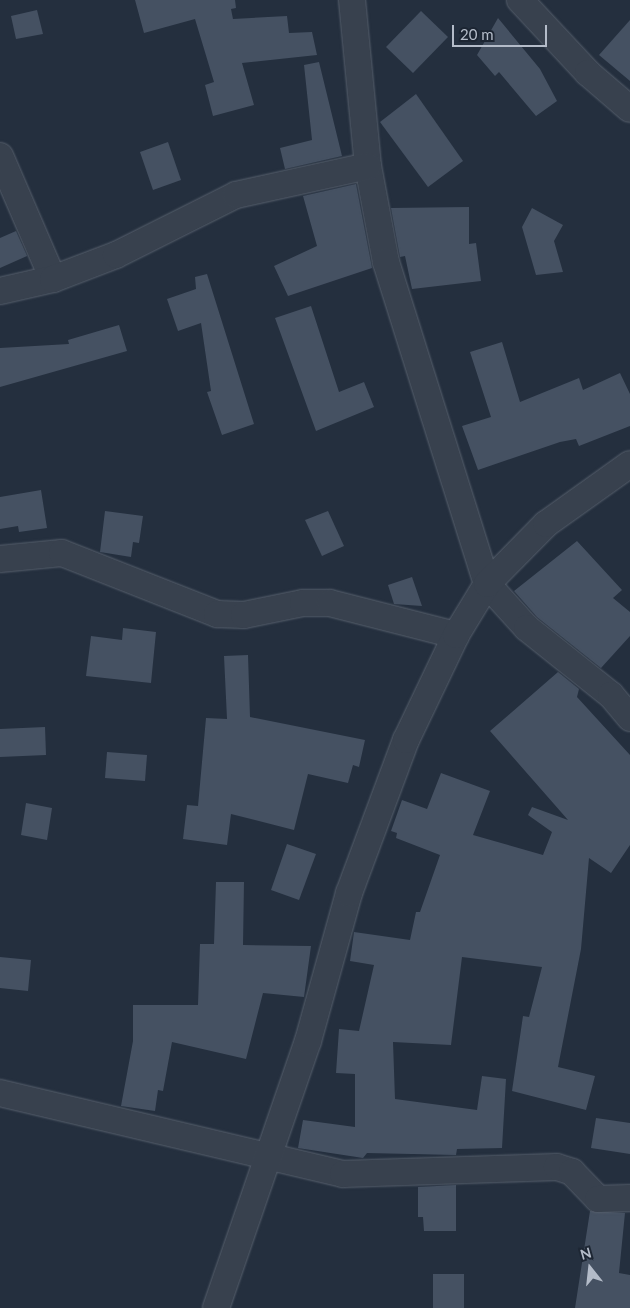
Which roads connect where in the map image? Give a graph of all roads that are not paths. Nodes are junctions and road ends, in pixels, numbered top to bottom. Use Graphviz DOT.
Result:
graph roads {
  1 [pos="352,0"];
  2 [pos="520,0"];
  3 [pos="630,109"];
  4 [pos="0,156"];
  5 [pos="368,166"];
  6 [pos="54,279"];
  7 [pos="0,290"];
  8 [pos="630,464"];
  9 [pos="0,559"];
  10 [pos="487,584"];
  11 [pos="456,635"];
  12 [pos="630,718"];
  13 [pos="0,1093"];
  14 [pos="268,1158"];
  15 [pos="630,1198"];
  16 [pos="216,1308"];
  1 -- 5 [label="street"];
  2 -- 3 [label="street"];
  4 -- 6 [label="street"];
  5 -- 6 [label="street"];
  5 -- 10 [label="street"];
  6 -- 7 [label="street"];
  8 -- 10 [label="street"];
  9 -- 11 [label="street"];
  10 -- 11 [label="street"];
  10 -- 12 [label="street"];
  11 -- 14 [label="street"];
  13 -- 14 [label="street"];
  14 -- 15 [label="street"];
  14 -- 16 [label="street"];
}
